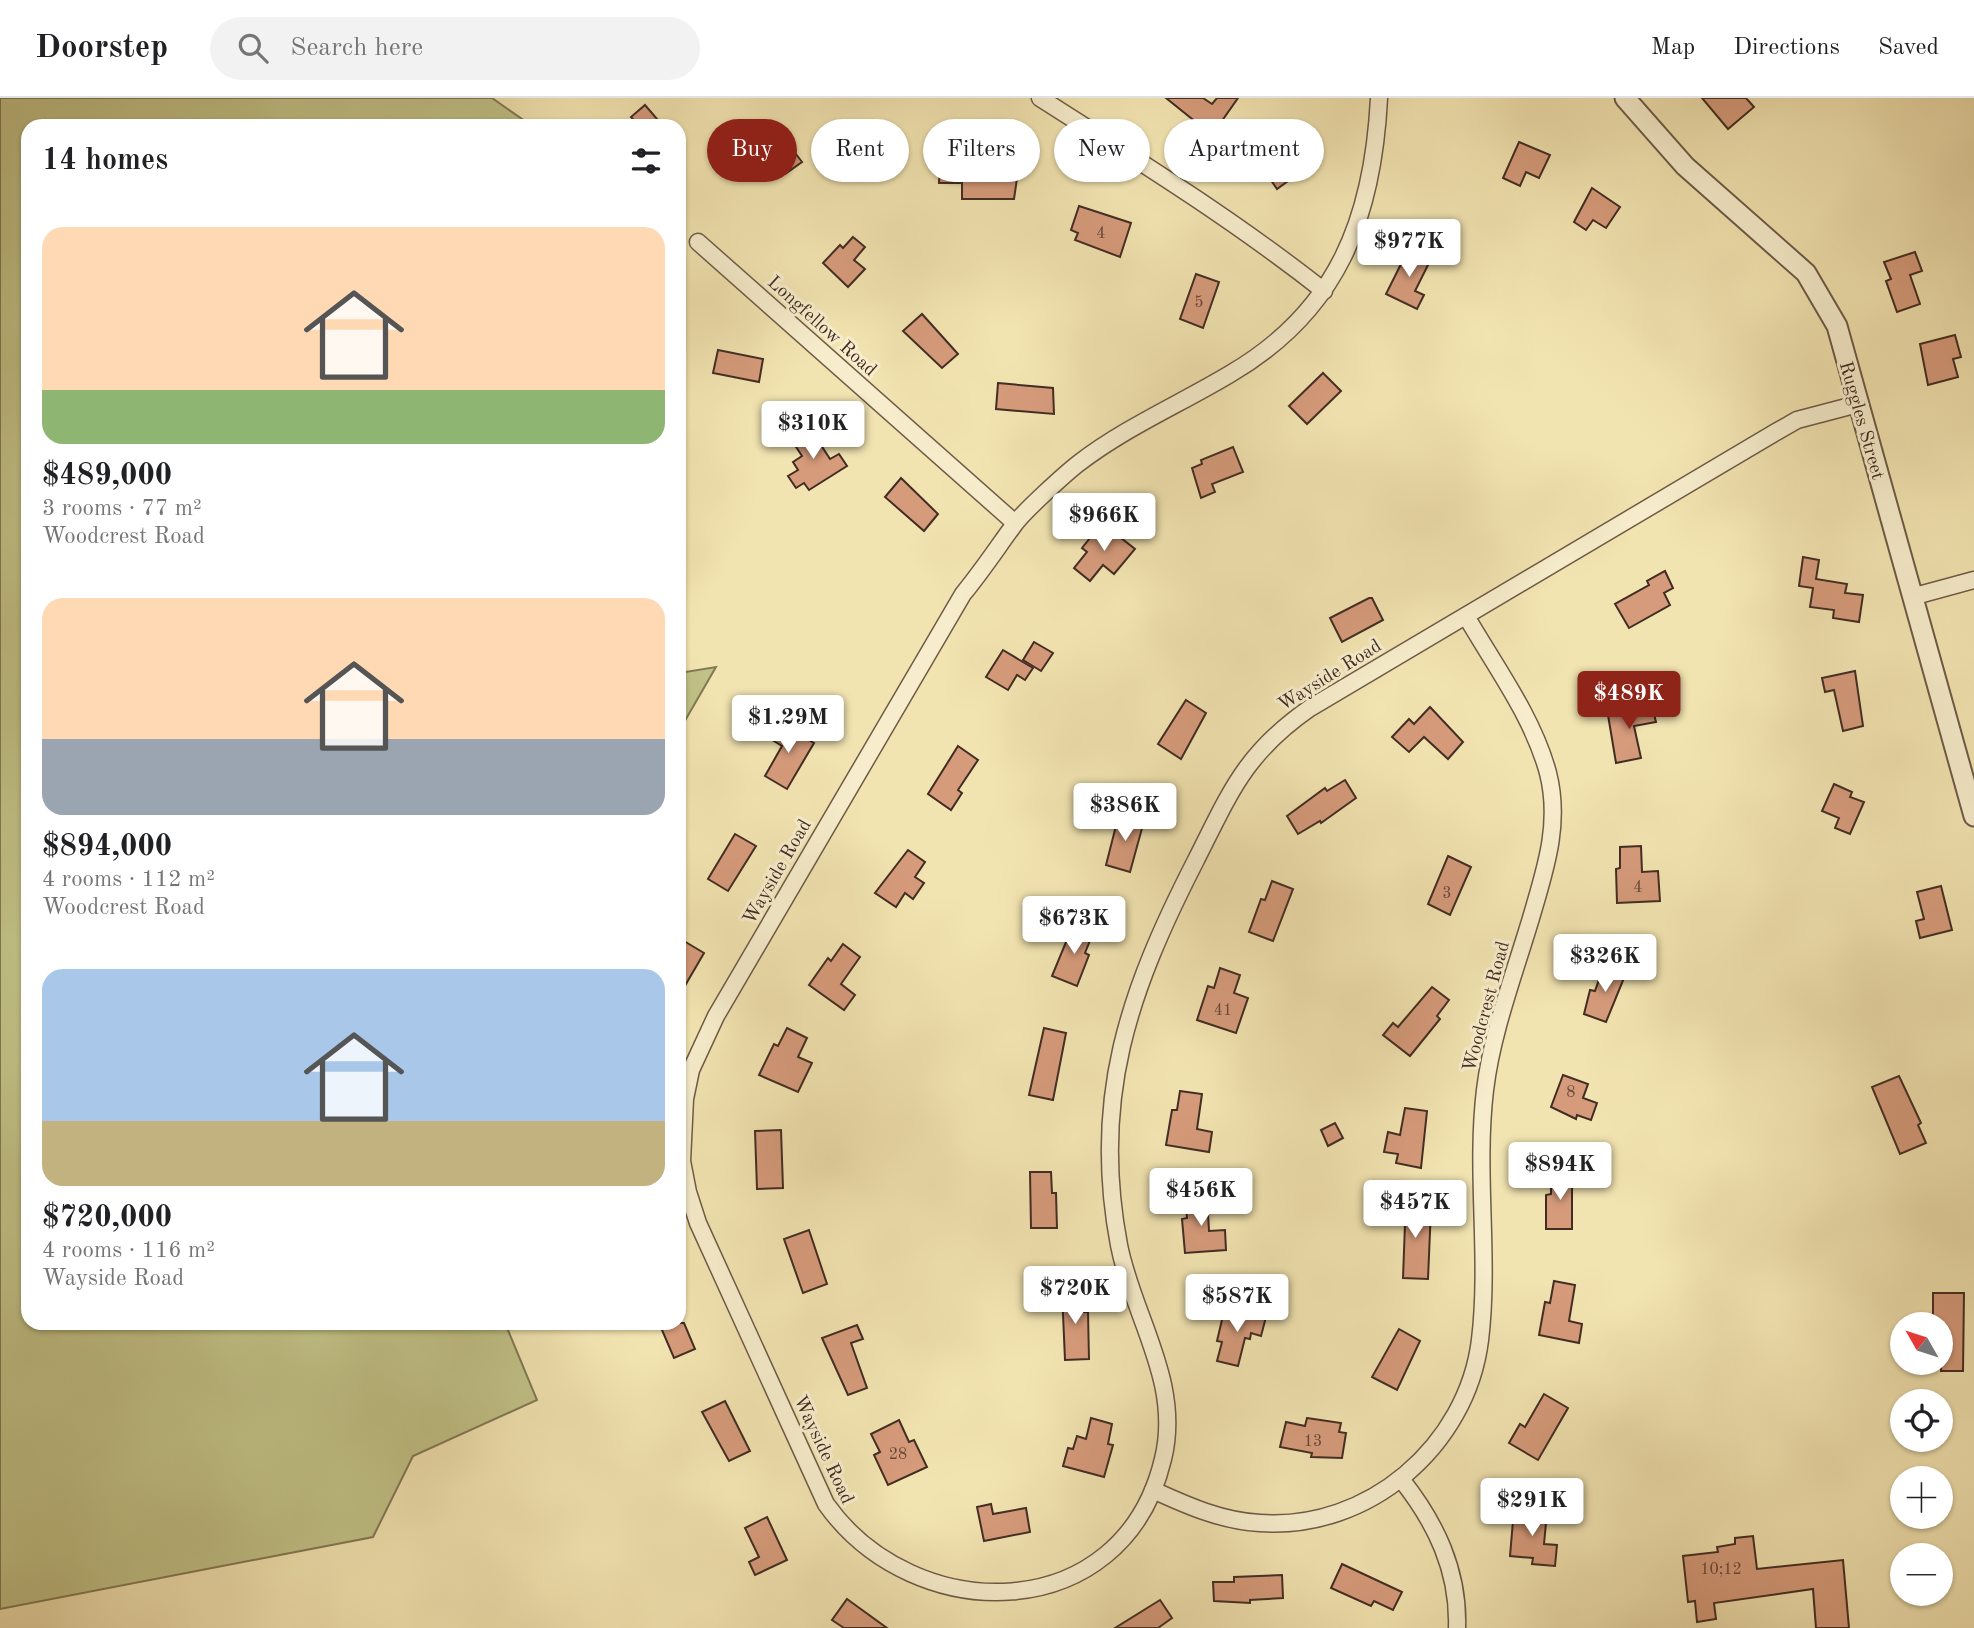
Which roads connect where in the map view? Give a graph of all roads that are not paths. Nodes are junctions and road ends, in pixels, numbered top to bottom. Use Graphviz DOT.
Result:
graph roads {
  1 [pos="1040,98"];
  2 [pos="1379,98"];
  3 [pos="1625,98"];
  4 [pos="698,242"];
  5 [pos="1324,291"];
  6 [pos="1858,404"];
  7 [pos="1015,523"];
  8 [pos="1974,580"];
  9 [pos="1914,596"];
  10 [pos="1466,616"];
  11 [pos="1974,816"];
  12 [pos="686,1094"];
  13 [pos="686,1176"];
  14 [pos="1401,1479"];
  15 [pos="1153,1490"];
  16 [pos="1457,1628"];
  1 -- 5 [label="street"];
  2 -- 5 [label="street, Wayside Road"];
  3 -- 6 [label="street, Ruggles Street"];
  4 -- 7 [label="street, Longfellow Road"];
  5 -- 7 [label="street, Wayside Road"];
  6 -- 9 [label="street, Ruggles Street"];
  6 -- 10 [label="street, Wayside Road"];
  7 -- 12 [label="street, Wayside Road"];
  8 -- 9 [label="street"];
  9 -- 11 [label="street, Ruggles Street"];
  10 -- 14 [label="street, Woodcrest Road"];
  10 -- 15 [label="street, Wayside Road"];
  13 -- 15 [label="street, Wayside Road"];
  14 -- 15 [label="street, Woodcrest Road"];
  14 -- 16 [label="street"];
}
